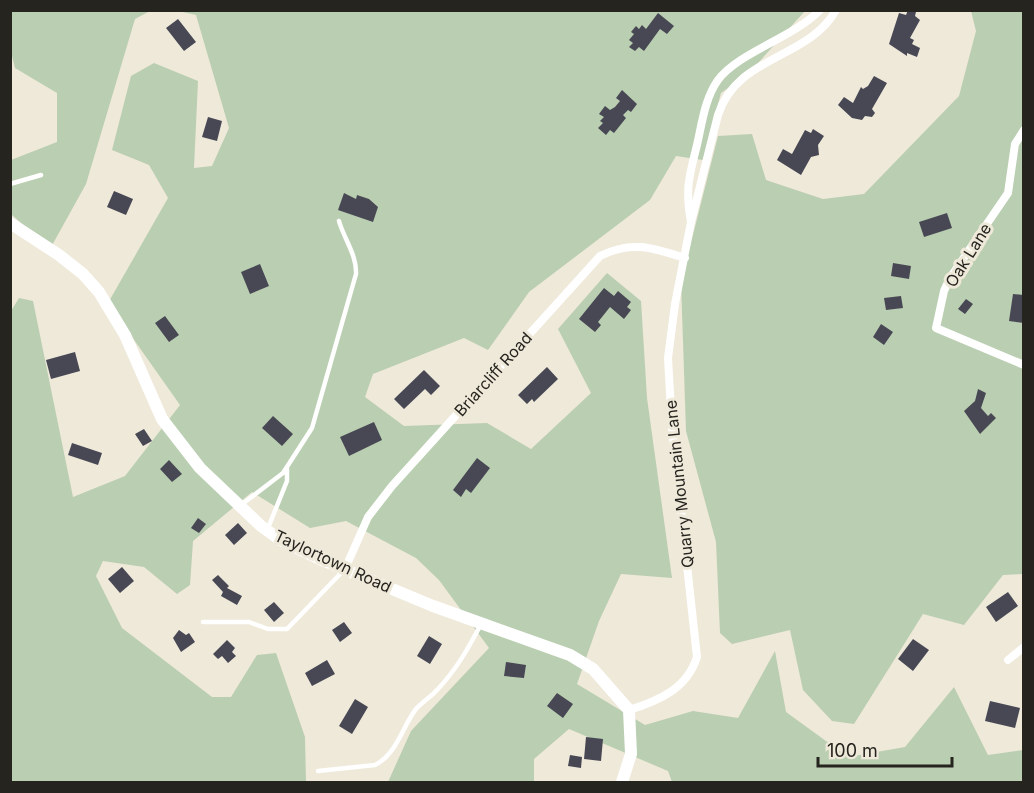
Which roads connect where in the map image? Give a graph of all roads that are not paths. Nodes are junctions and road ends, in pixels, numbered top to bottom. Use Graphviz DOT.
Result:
graph roads {
  1 [pos="820,10"];
  2 [pos="836,10"];
  3 [pos="796,30"];
  4 [pos="803,42"];
  5 [pos="707,104"];
  6 [pos="720,108"];
  7 [pos="1023,130"];
  8 [pos="40,175"];
  9 [pos="10,184"];
  10 [pos="339,221"];
  11 [pos="692,222"];
  12 [pos="10,223"];
  13 [pos="685,258"];
  14 [pos="1023,365"];
  15 [pos="287,469"];
  16 [pos="239,507"];
  17 [pos="268,531"];
  18 [pos="345,569"];
  19 [pos="203,622"];
  20 [pos="480,624"];
  21 [pos="1023,647"];
  22 [pos="1008,660"];
  23 [pos="629,710"];
  24 [pos="318,771"];
  25 [pos="622,783"];
  1 -- 3 [label="street, Quarry Mountain Lane"];
  2 -- 4 [label="street, Quarry Mountain Lane"];
  3 -- 4 [label="street"];
  3 -- 5 [label="street, Quarry Mountain Lane"];
  4 -- 6 [label="street, Quarry Mountain Lane"];
  5 -- 6 [label="street"];
  5 -- 11 [label="street, Quarry Mountain Lane"];
  6 -- 11 [label="street, Quarry Mountain Lane"];
  7 -- 14 [label="street, Oak Lane"];
  8 -- 9 [label="lane"];
  10 -- 15 [label="lane"];
  11 -- 13 [label="street, Quarry Mountain Lane"];
  12 -- 16 [label="street, Taylortown Road"];
  13 -- 18 [label="street, Briarcliff Road"];
  13 -- 23 [label="street, Quarry Mountain Lane"];
  15 -- 16 [label="lane"];
  15 -- 17 [label="lane"];
  16 -- 17 [label="street, Taylortown Road"];
  17 -- 18 [label="street, Taylortown Road"];
  18 -- 19 [label="lane"];
  18 -- 20 [label="street, Taylortown Road"];
  20 -- 23 [label="street, Taylortown Road"];
  20 -- 24 [label="lane"];
  21 -- 22 [label="street"];
  23 -- 25 [label="street"];
}
